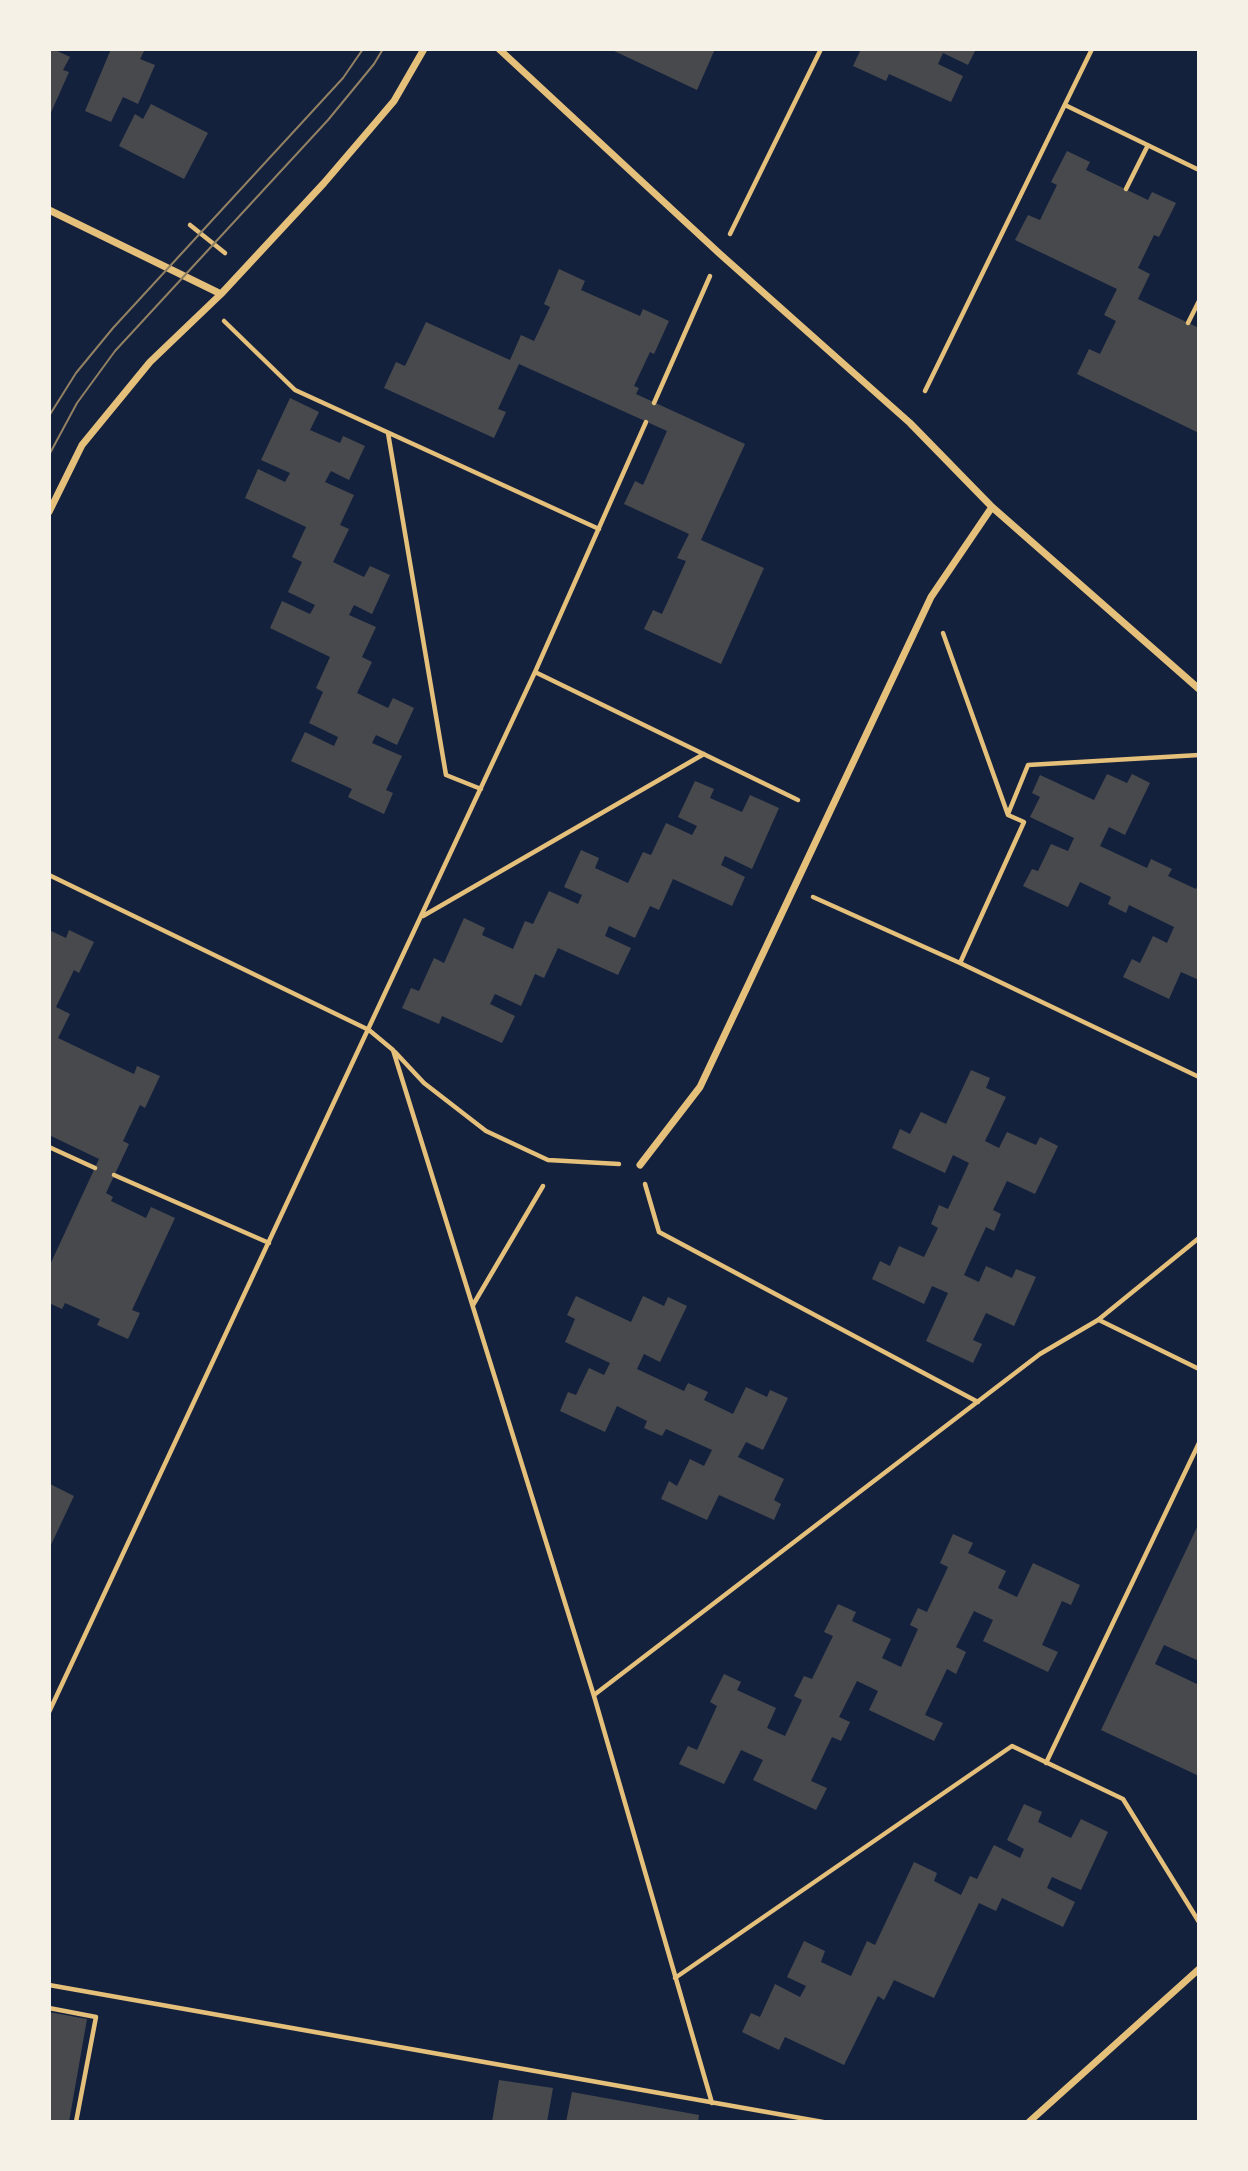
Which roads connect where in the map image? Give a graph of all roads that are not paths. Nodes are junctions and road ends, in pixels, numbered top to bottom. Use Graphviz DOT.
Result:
graph roads {
  1 [pos="424,49"];
  2 [pos="499,49"];
  3 [pos="49,209"];
  4 [pos="221,294"];
  5 [pos="992,507"];
  6 [pos="49,512"];
  7 [pos="1199,689"];
  8 [pos="640,1165"];
  9 [pos="1199,1969"];
  10 [pos="1029,2122"];
  1 -- 4 [label="street"];
  2 -- 5 [label="street"];
  3 -- 4 [label="street"];
  4 -- 6 [label="street"];
  5 -- 7 [label="street"];
  5 -- 8 [label="street"];
  9 -- 10 [label="street"];
}
